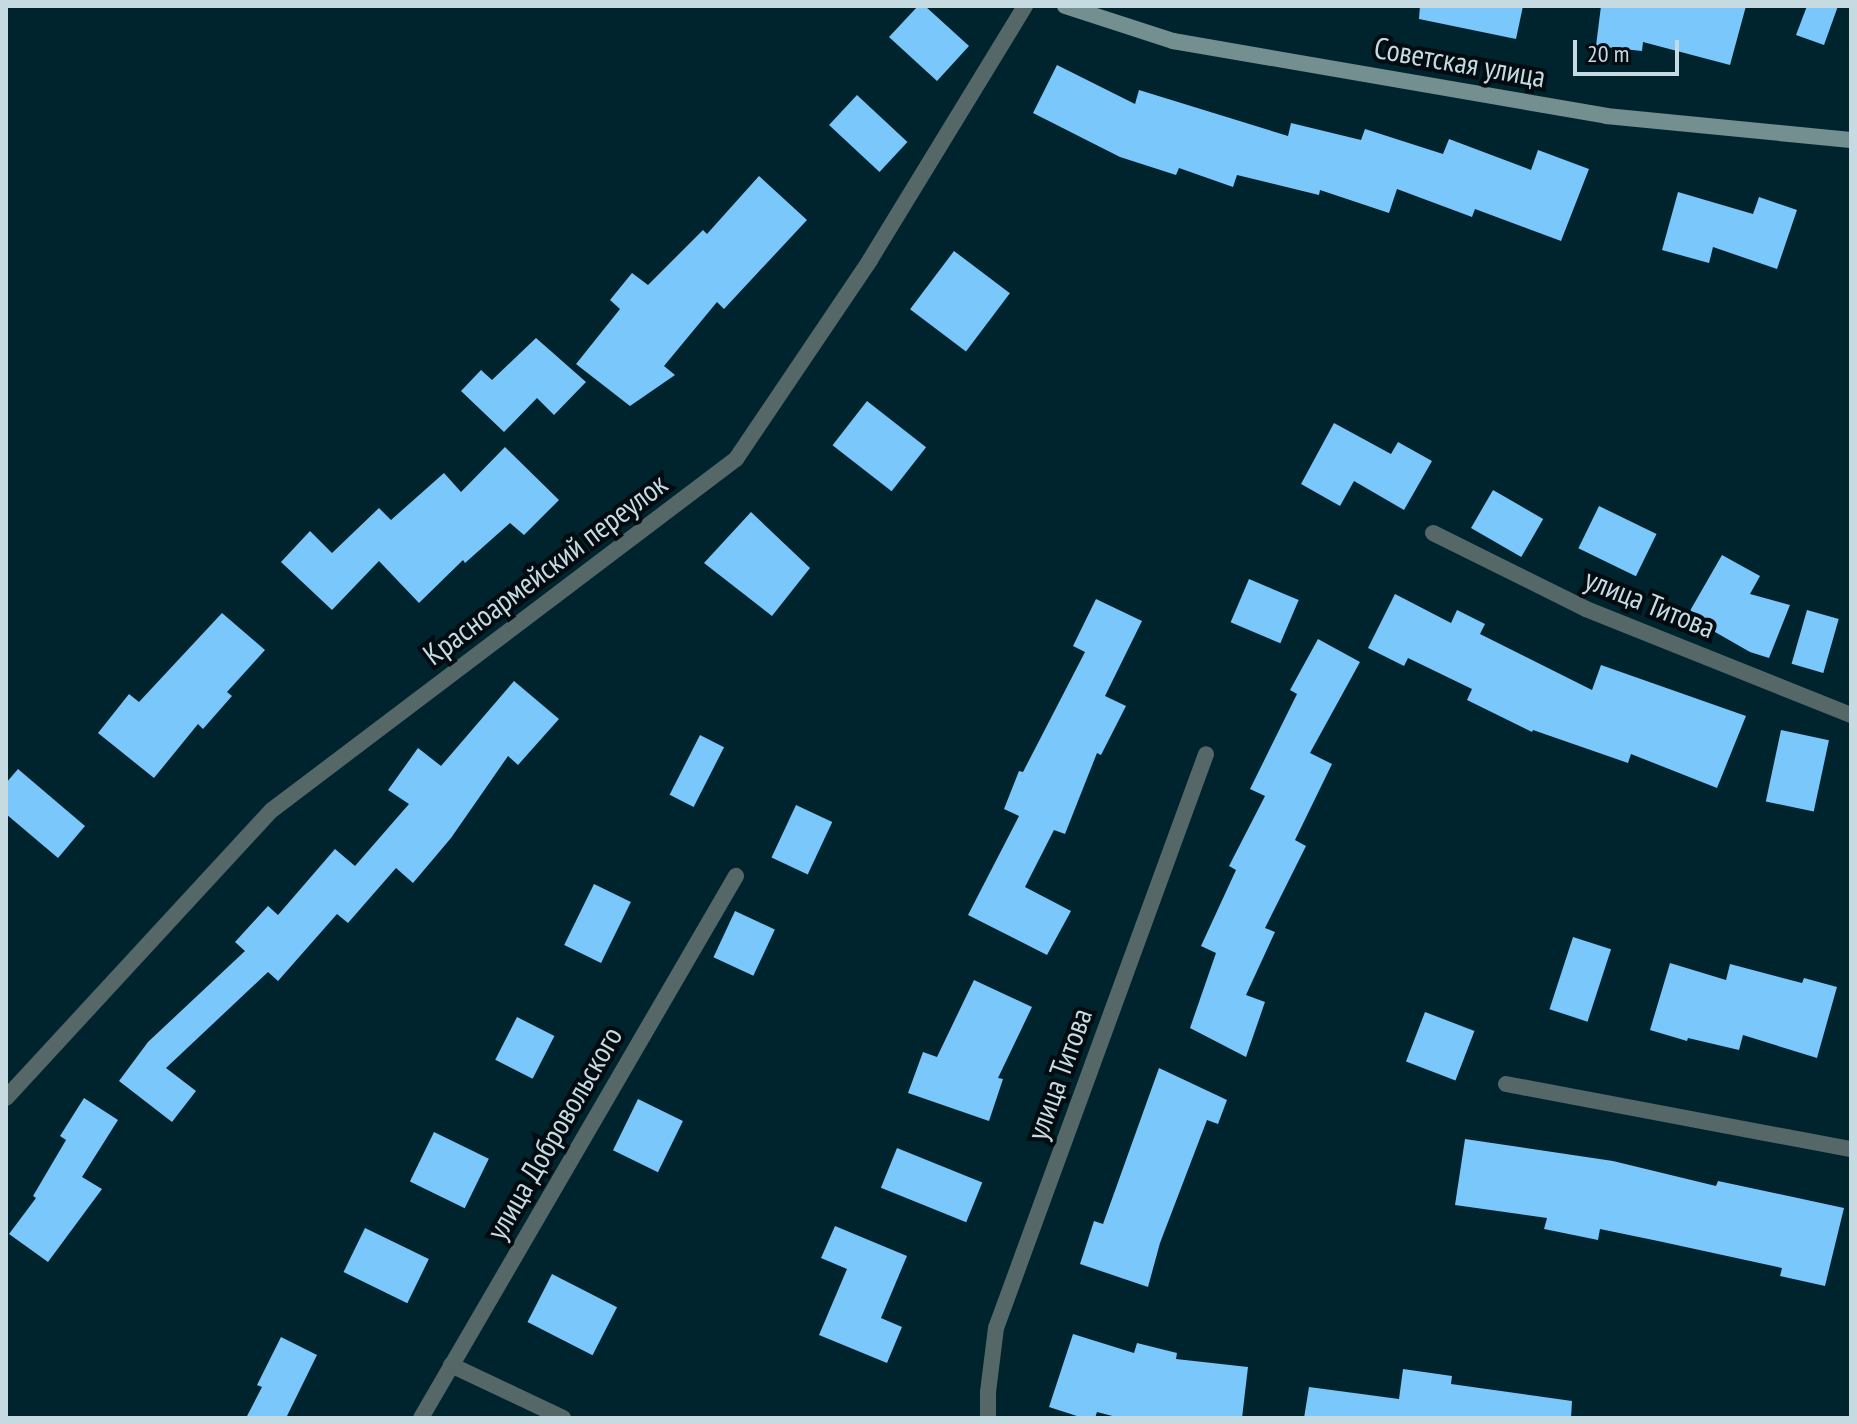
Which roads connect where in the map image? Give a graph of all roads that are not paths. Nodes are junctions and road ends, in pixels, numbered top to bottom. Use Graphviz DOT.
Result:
graph roads {
  1 [pos="1025,6"];
  2 [pos="1065,6"];
  3 [pos="1851,140"];
  4 [pos="1433,533"];
  5 [pos="1851,715"];
  6 [pos="1206,754"];
  7 [pos="736,876"];
  8 [pos="1506,1084"];
  9 [pos="6,1098"];
  10 [pos="1851,1149"];
  11 [pos="451,1365"];
  12 [pos="421,1418"];
  13 [pos="563,1418"];
  14 [pos="988,1418"];
  1 -- 9 [label="street, Красноармейский переулок"];
  2 -- 3 [label="street, Советская улица"];
  4 -- 5 [label="street, улица Титова"];
  6 -- 14 [label="street, улица Титова"];
  7 -- 11 [label="street, улица Добровольского"];
  8 -- 10 [label="street"];
  11 -- 12 [label="street, улица Добровольского"];
  11 -- 13 [label="street"];
}
